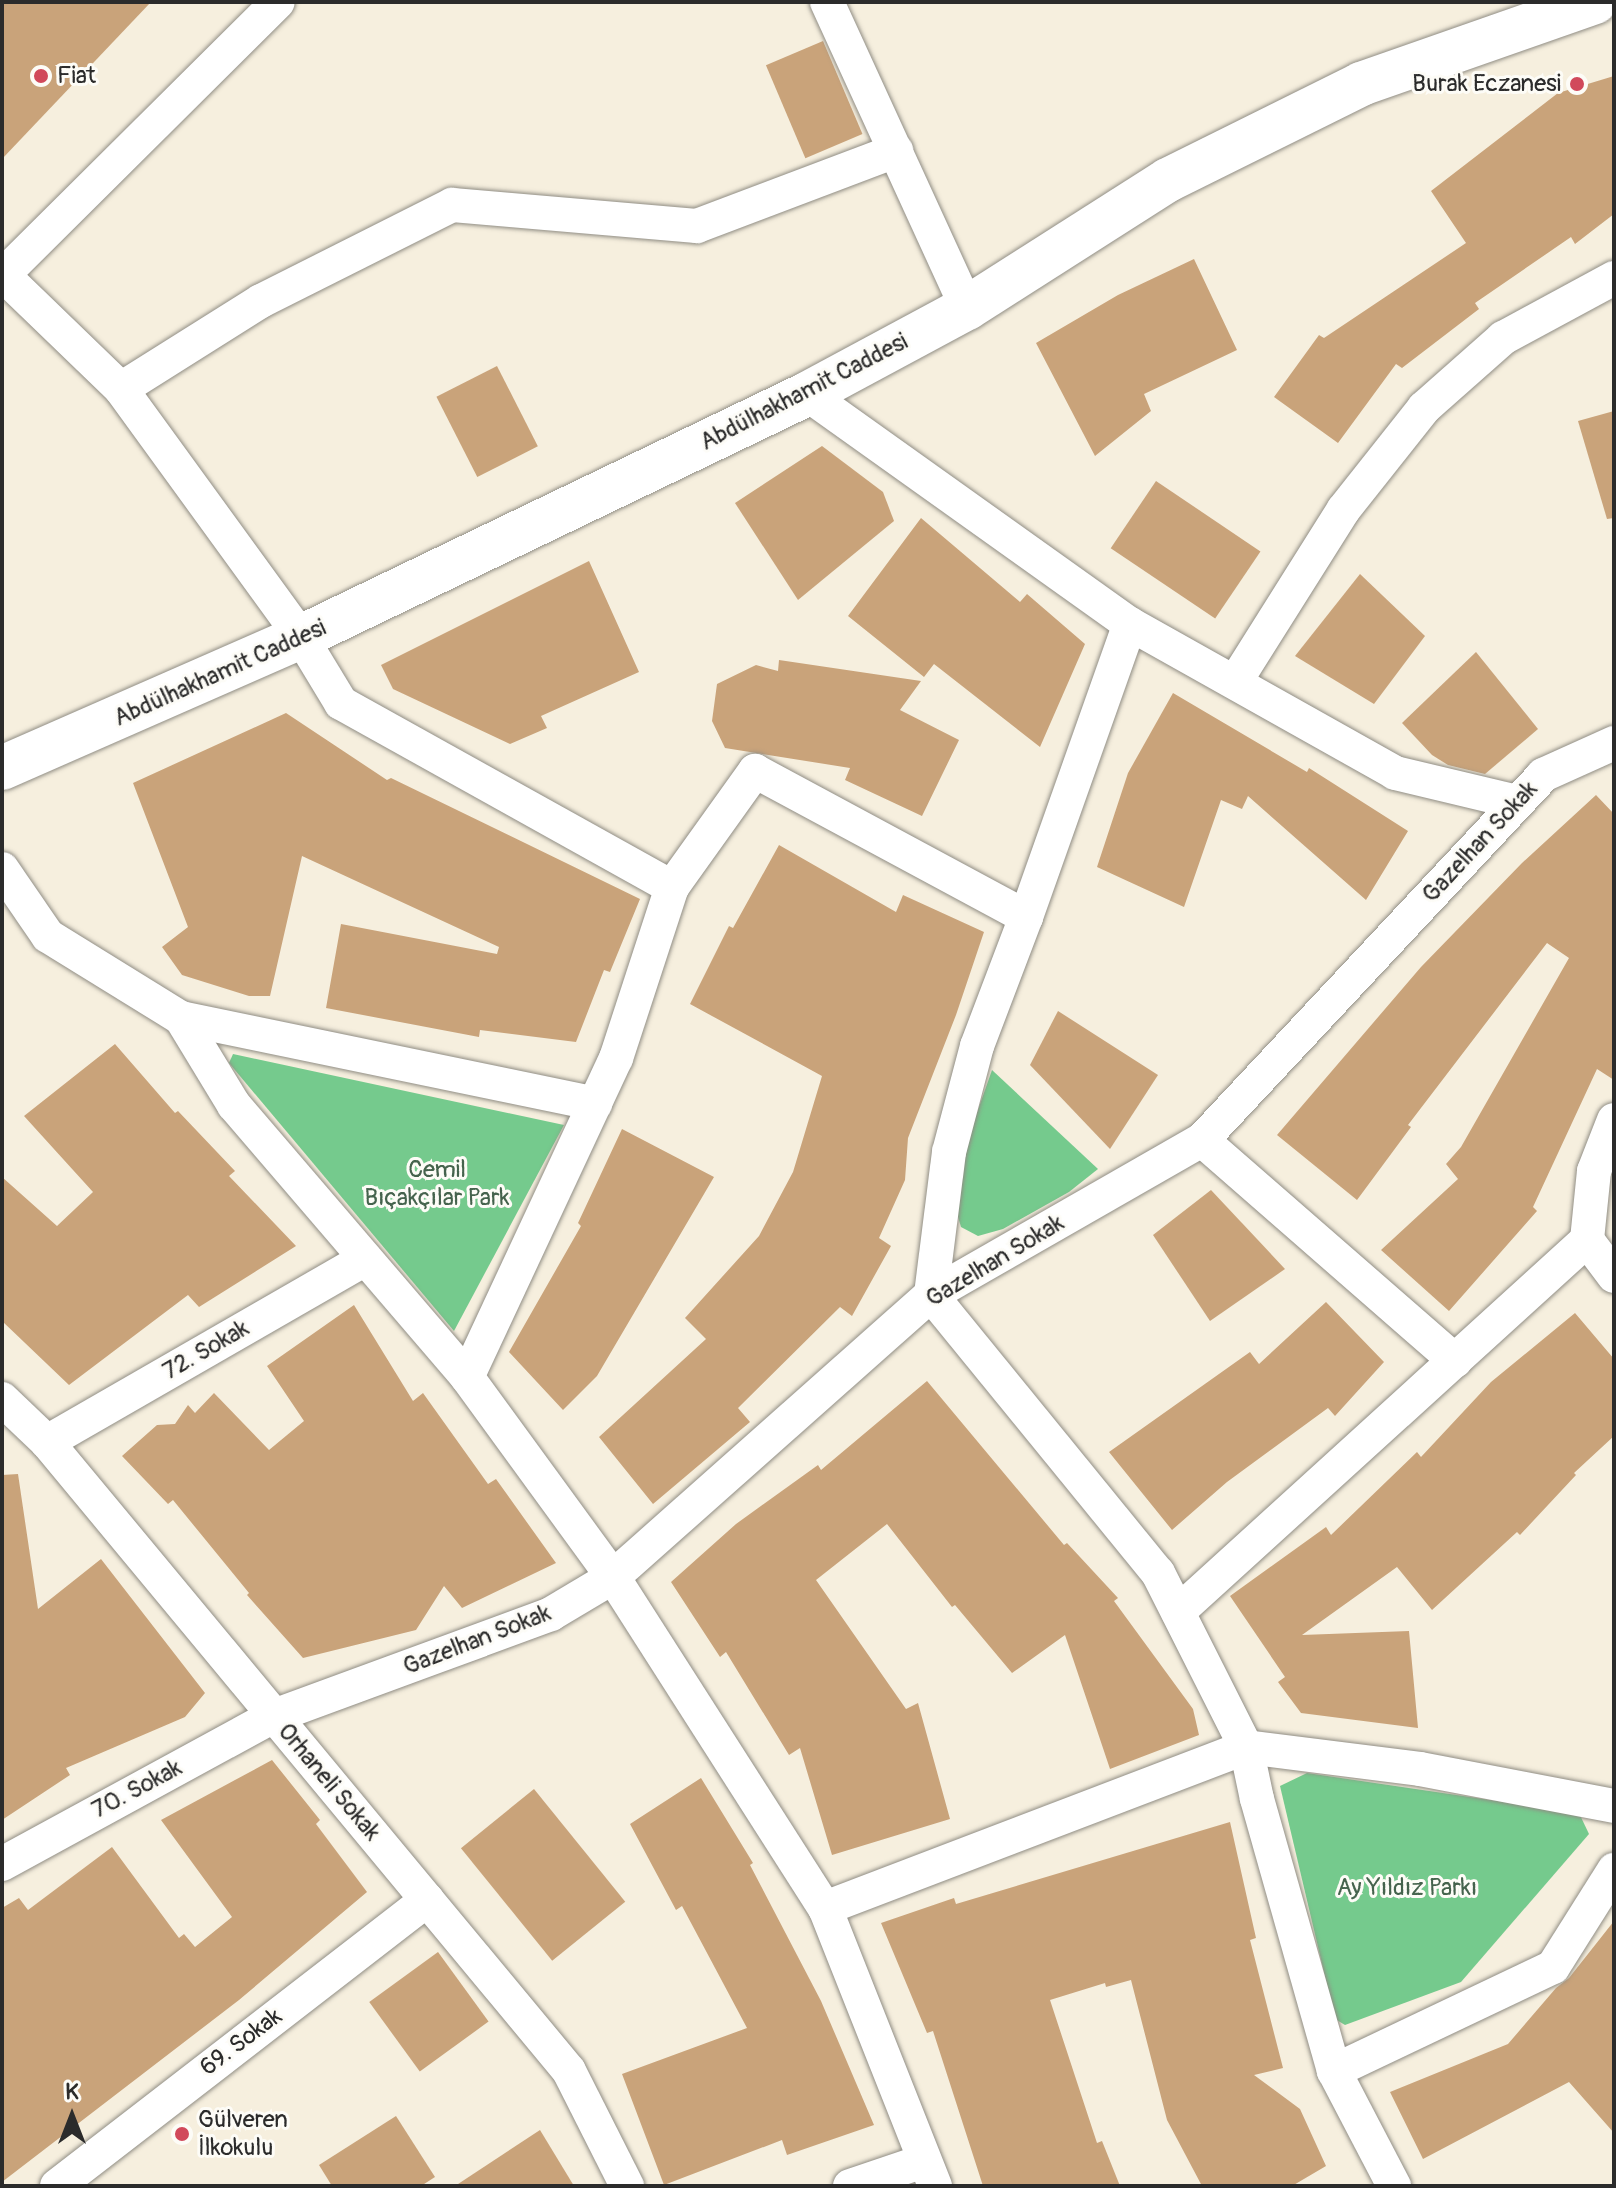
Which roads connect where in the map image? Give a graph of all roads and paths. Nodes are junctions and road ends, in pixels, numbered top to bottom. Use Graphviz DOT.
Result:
graph roads {
  1 [pos="278,2"];
  2 [pos="827,2"];
  3 [pos="1595,2"];
  4 [pos="896,151"];
  5 [pos="2,275"];
  6 [pos="1614,278"];
  7 [pos="967,308"];
  8 [pos="121,389"];
  9 [pos="807,394"];
  10 [pos="1130,624"];
  11 [pos="301,637"];
  12 [pos="1235,682"];
  13 [pos="1614,743"];
  14 [pos="2,768"];
  15 [pos="1517,802"];
  16 [pos="2,869"];
  17 [pos="672,887"];
  18 [pos="1026,917"];
  19 [pos="181,1018"];
  20 [pos="595,1104"];
  21 [pos="1614,1120"];
  22 [pos="1202,1140"];
  23 [pos="1587,1240"];
  24 [pos="365,1259"];
  25 [pos="1614,1276"];
  26 [pos="931,1295"];
  27 [pos="1455,1361"];
  28 [pos="467,1377"];
  29 [pos="5,1406"];
  30 [pos="47,1442"];
  31 [pos="613,1577"];
  32 [pos="1178,1612"];
  33 [pos="274,1716"];
  34 [pos="1246,1747"];
  35 [pos="1614,1806"];
  36 [pos="2,1864"];
  37 [pos="1614,1870"];
  38 [pos="427,1900"];
  39 [pos="825,1908"];
  40 [pos="1334,2071"];
  41 [pos="930,2173"];
  42 [pos="57,2186"];
  43 [pos="627,2186"];
  44 [pos="850,2186"];
  45 [pos="1394,2186"];
  1 -- 5 [label="street"];
  2 -- 4 [label="street"];
  3 -- 7 [label="main road, Abdülhakhamit Caddesi"];
  4 -- 7 [label="street"];
  4 -- 8 [label="street"];
  5 -- 8 [label="street"];
  6 -- 12 [label="street"];
  7 -- 9 [label="main road, Abdülhakhamit Caddesi"];
  8 -- 11 [label="street"];
  9 -- 10 [label="street"];
  9 -- 11 [label="main road, Abdülhakhamit Caddesi"];
  10 -- 12 [label="street"];
  10 -- 18 [label="street"];
  11 -- 14 [label="main road, Abdülhakhamit Caddesi"];
  11 -- 17 [label="street"];
  12 -- 15 [label="street"];
  13 -- 15 [label="street, Gazelhan Sokak"];
  15 -- 22 [label="street, Gazelhan Sokak"];
  16 -- 19 [label="street"];
  17 -- 18 [label="street"];
  17 -- 20 [label="street"];
  18 -- 26 [label="street"];
  19 -- 20 [label="street"];
  19 -- 24 [label="street"];
  20 -- 28 [label="street"];
  21 -- 23 [label="street"];
  22 -- 26 [label="street, Gazelhan Sokak"];
  22 -- 27 [label="street"];
  23 -- 25 [label="street"];
  23 -- 27 [label="street"];
  24 -- 28 [label="street"];
  24 -- 30 [label="street, 72. Sokak"];
  26 -- 31 [label="street, Gazelhan Sokak"];
  26 -- 32 [label="street"];
  27 -- 32 [label="street"];
  28 -- 31 [label="street"];
  29 -- 30 [label="street, Orhaneli Sokak"];
  30 -- 33 [label="street, Orhaneli Sokak"];
  31 -- 33 [label="street, Gazelhan Sokak"];
  31 -- 39 [label="street"];
  32 -- 34 [label="street"];
  33 -- 36 [label="street, 70. Sokak"];
  33 -- 38 [label="street, Orhaneli Sokak"];
  34 -- 35 [label="street"];
  34 -- 39 [label="street"];
  34 -- 40 [label="street"];
  37 -- 40 [label="street"];
  38 -- 42 [label="street, 69. Sokak"];
  38 -- 43 [label="street, Orhaneli Sokak"];
  39 -- 41 [label="street"];
  40 -- 45 [label="street"];
  41 -- 44 [label="street"];
}
